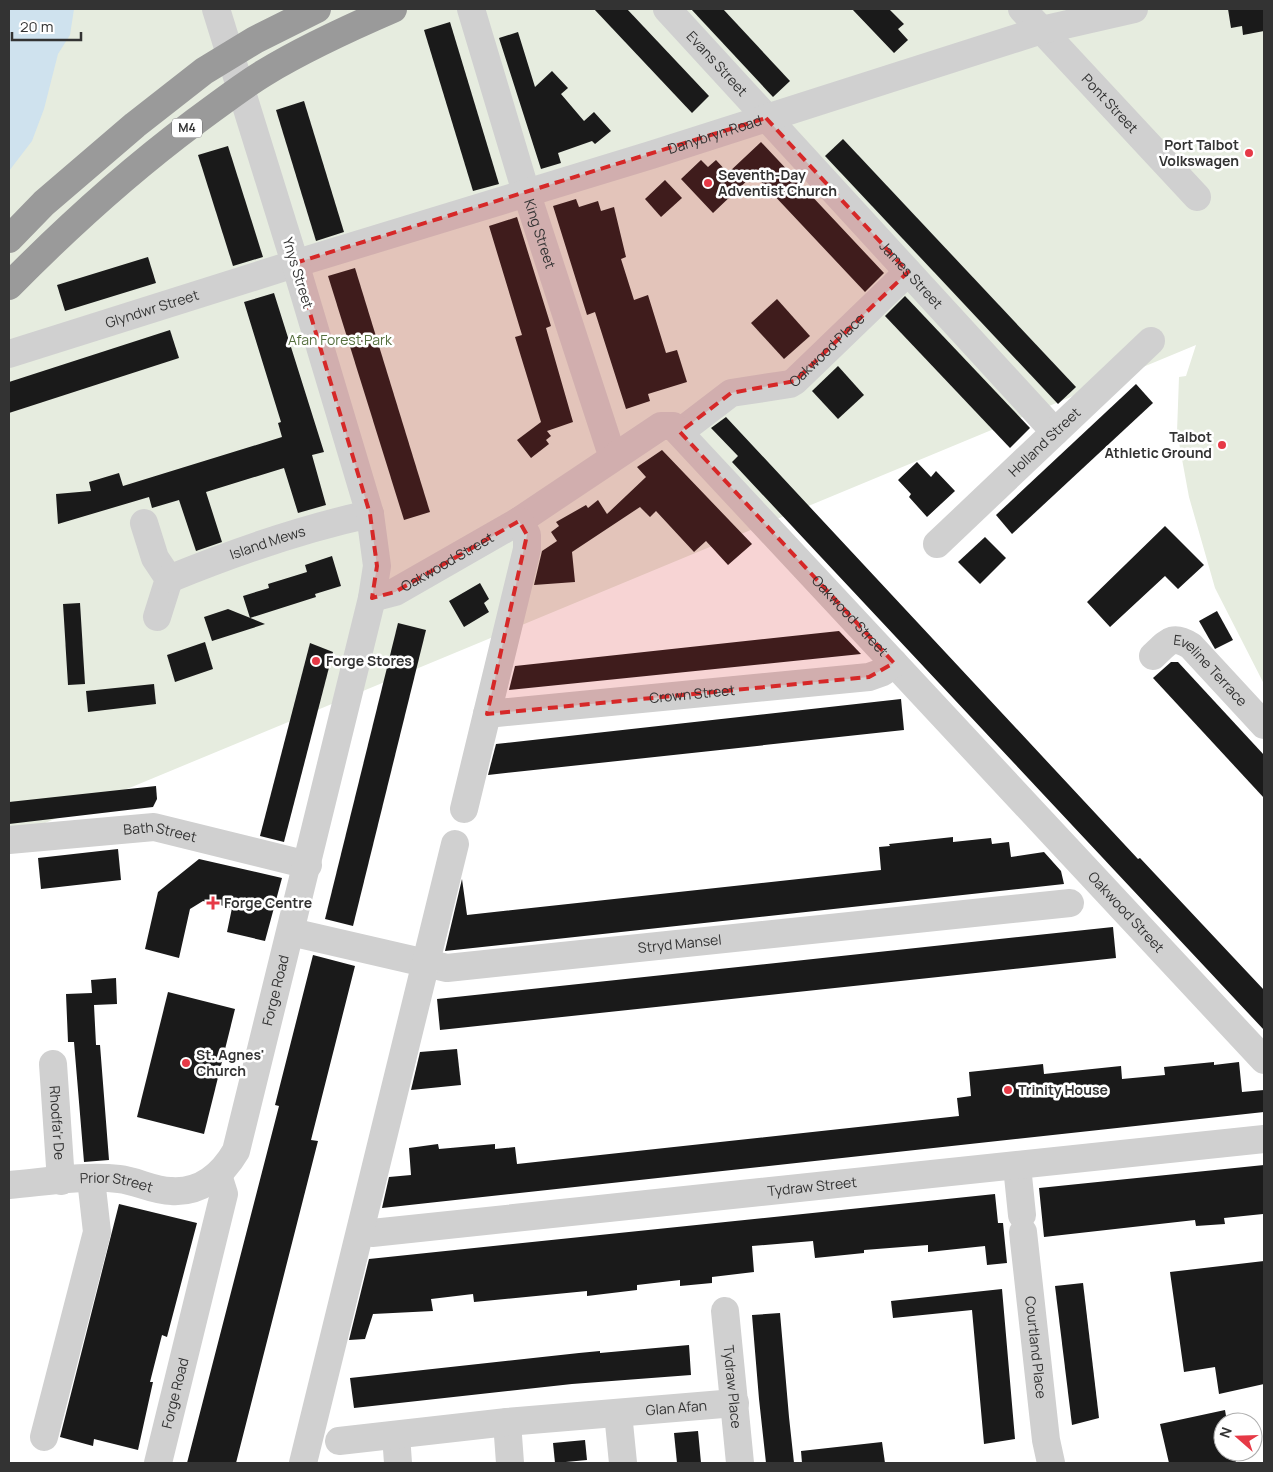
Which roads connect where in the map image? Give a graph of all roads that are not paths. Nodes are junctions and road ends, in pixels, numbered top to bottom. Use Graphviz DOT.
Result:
graph roads {
  1 [pos="216,9"];
  2 [pos="317,9"];
  3 [pos="393,9"];
  4 [pos="472,9"];
  5 [pos="667,9"];
  6 [pos="1022,9"];
  7 [pos="1134,9"];
  8 [pos="1042,30"];
  9 [pos="766,118"];
  10 [pos="527,192"];
  11 [pos="1197,197"];
  12 [pos="9,239"];
  13 [pos="296,263"];
  14 [pos="908,272"];
  15 [pos="9,286"];
  16 [pos="1151,341"];
  17 [pos="9,354"];
  18 [pos="680,432"];
  19 [pos="1055,432"];
  20 [pos="615,455"];
  21 [pos="370,514"];
  22 [pos="519,521"];
  23 [pos="144,524"];
  24 [pos="937,544"];
  25 [pos="169,580"];
  26 [pos="372,598"];
  27 [pos="157,617"];
  28 [pos="1153,656"];
  29 [pos="894,663"];
  30 [pos="487,714"];
  31 [pos="1264,725"];
  32 [pos="464,809"];
  33 [pos="9,840"];
  34 [pos="455,844"];
  35 [pos="308,865"];
  36 [pos="1070,903"];
  37 [pos="291,932"];
  38 [pos="425,964"];
  39 [pos="1264,1060"];
  40 [pos="53,1064"];
  41 [pos="1264,1139"];
  42 [pos="1017,1166"];
  43 [pos="218,1175"];
  44 [pos="91,1179"];
  45 [pos="61,1181"];
  46 [pos="9,1184"];
  47 [pos="361,1230"];
  48 [pos="725,1311"];
  49 [pos="735,1403"];
  50 [pos="618,1412"];
  51 [pos="507,1422"];
  52 [pos="396,1435"];
  53 [pos="44,1437"];
  54 [pos="339,1441"];
  55 [pos="158,1463"];
  56 [pos="303,1463"];
  57 [pos="398,1463"];
  58 [pos="510,1463"];
  59 [pos="623,1463"];
  60 [pos="740,1463"];
  61 [pos="1051,1463"];
  1 -- 13 [label="street, Ynys Street"];
  2 -- 12 [label="highway, M4, bridge"];
  3 -- 15 [label="highway, M4, bridge"];
  4 -- 10 [label="street, King Street"];
  5 -- 9 [label="street, Evans Street"];
  6 -- 8 [label="street, Pont Street"];
  7 -- 8 [label="street, Danybryn Road"];
  8 -- 9 [label="street, Danybryn Road"];
  8 -- 11 [label="street, Pont Street"];
  9 -- 10 [label="street, Danybryn Road"];
  9 -- 14 [label="street, James Street"];
  10 -- 13 [label="street, Danybryn Road"];
  10 -- 20 [label="street, King Street"];
  13 -- 17 [label="street, Glyndwr Street"];
  13 -- 21 [label="street, Ynys Street"];
  14 -- 18 [label="street, Oakwood Place"];
  14 -- 19 [label="street, James Street"];
  16 -- 19 [label="street, Holland Street"];
  18 -- 20 [label="street, Oakwood Street"];
  18 -- 29 [label="street, Oakwood Street"];
  19 -- 24 [label="street, Holland Street"];
  20 -- 22 [label="street, Oakwood Street"];
  21 -- 25 [label="street, Island Mews"];
  21 -- 26 [label="street, Ynys Street"];
  22 -- 26 [label="street, Oakwood Street"];
  22 -- 30 [label="street"];
  23 -- 25 [label="street"];
  25 -- 27 [label="street"];
  26 -- 35 [label="street, Forge Road"];
  28 -- 31 [label="street, Eveline Terrace"];
  29 -- 30 [label="street, Crown Street"];
  29 -- 39 [label="street, Oakwood Street"];
  30 -- 32 [label="street"];
  33 -- 35 [label="street, Bath Street"];
  34 -- 38 [label="street"];
  35 -- 37 [label="street, Forge Road"];
  36 -- 38 [label="street, Stryd Mansel"];
  37 -- 38 [label="street, Stryd Mansel"];
  37 -- 43 [label="street, Forge Road"];
  38 -- 47 [label="street"];
  40 -- 45 [label="street, Rhodfa'r De"];
  41 -- 42 [label="street, Tydraw Street"];
  42 -- 47 [label="street, Tydraw Street"];
  42 -- 61 [label="street, Courtland Place"];
  43 -- 44 [label="street, Prior Street"];
  43 -- 55 [label="street, Forge Road"];
  44 -- 45 [label="street, Prior Street"];
  44 -- 53 [label="street"];
  45 -- 46 [label="street, Prior Street"];
  47 -- 56 [label="street"];
  48 -- 49 [label="street, Tydraw Place"];
  49 -- 50 [label="street, Glan Afan"];
  49 -- 60 [label="street, Tydraw Place"];
  50 -- 51 [label="street, Glan Afan"];
  50 -- 59 [label="street"];
  51 -- 52 [label="street, Glan Afan"];
  51 -- 58 [label="street"];
  52 -- 54 [label="street, Glan Afan"];
  52 -- 57 [label="street"];
}
